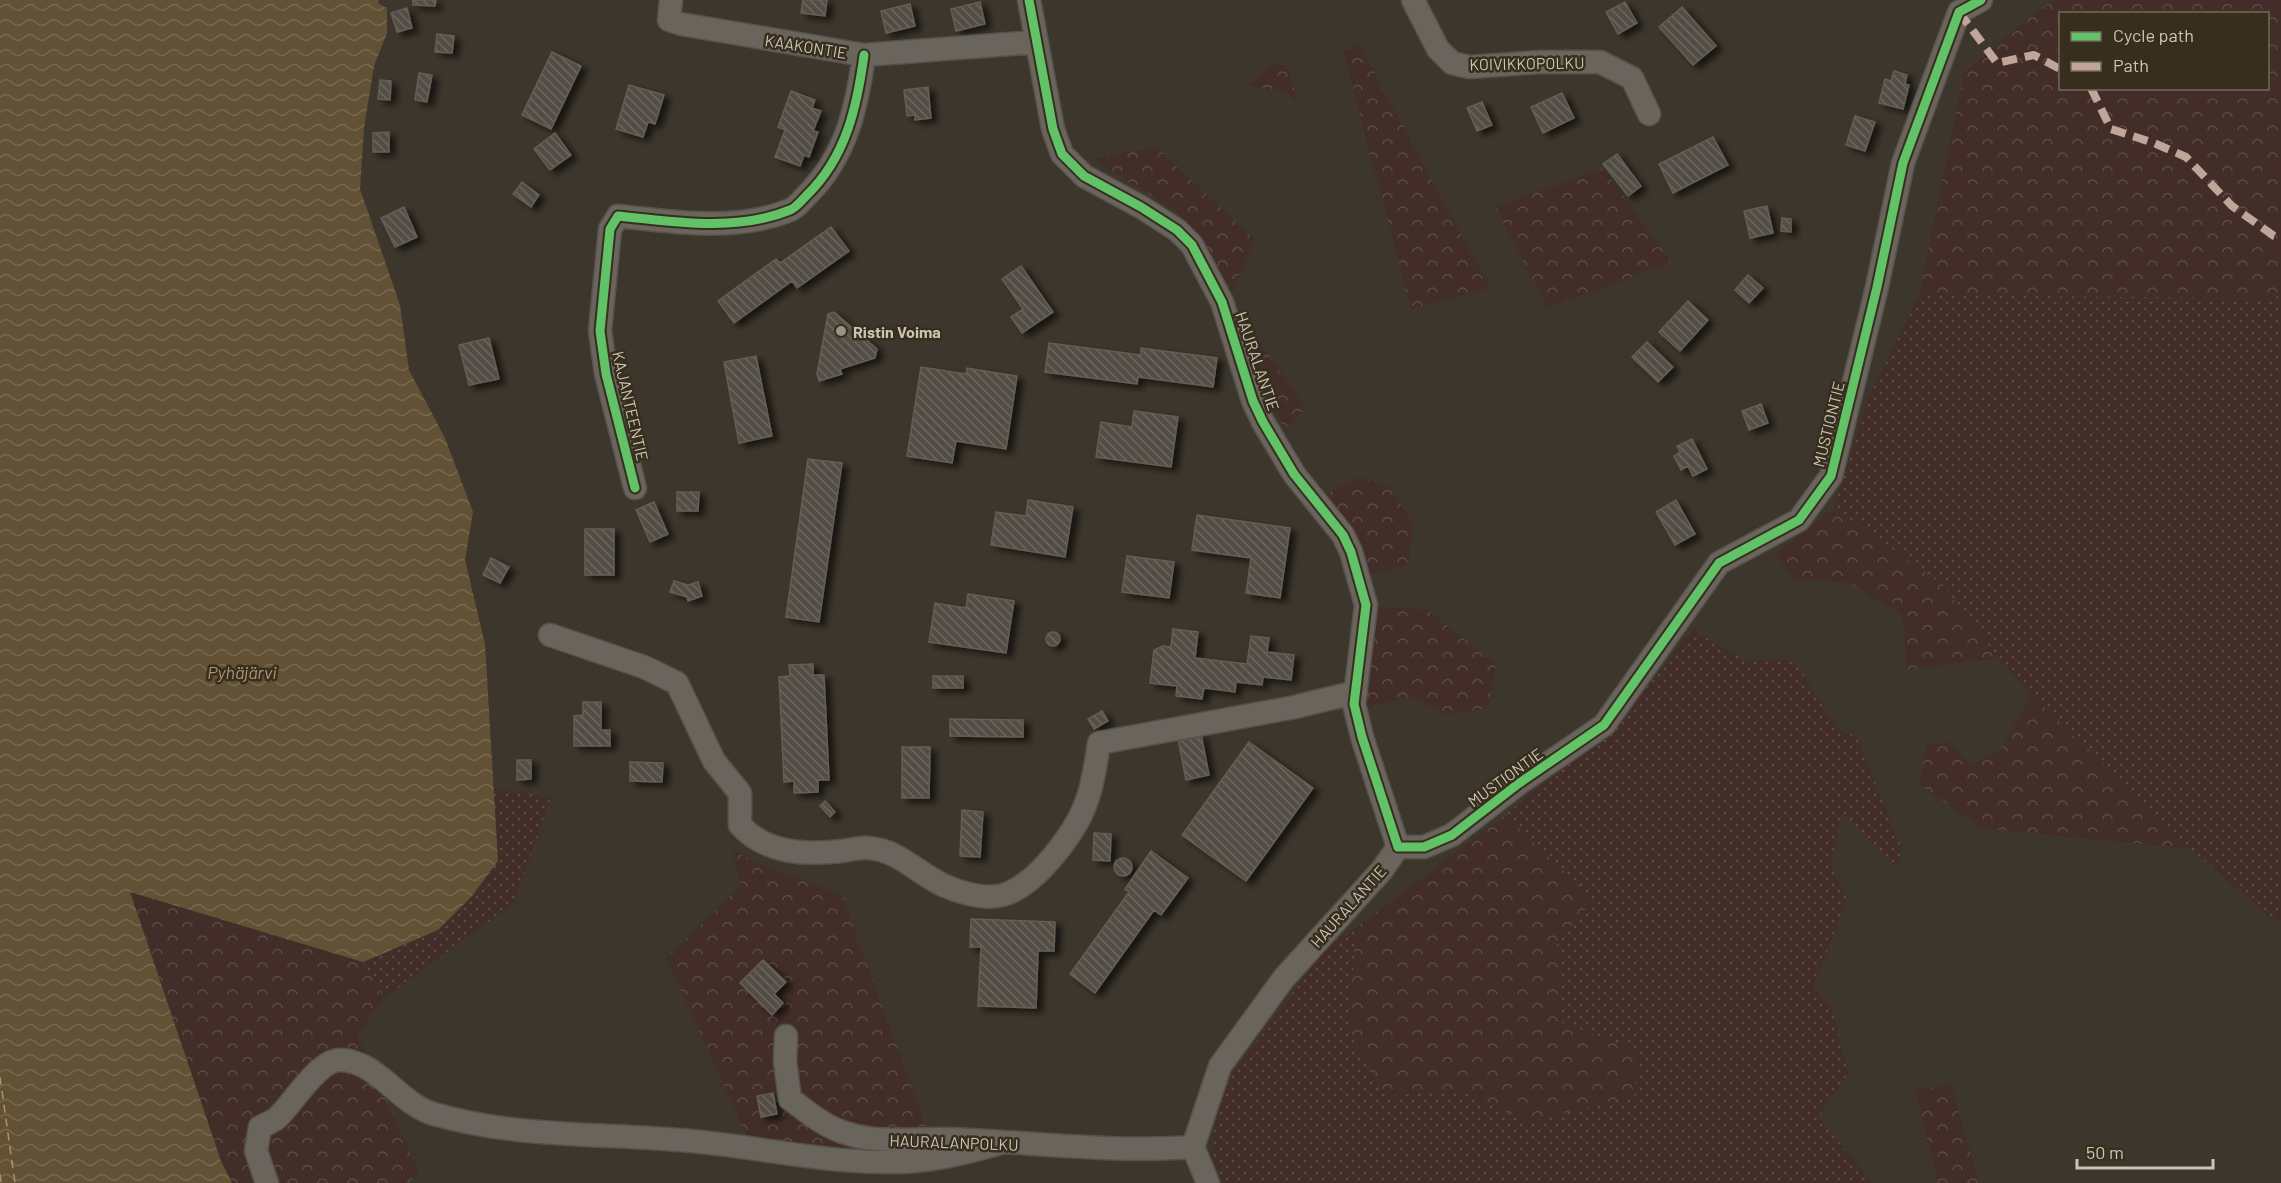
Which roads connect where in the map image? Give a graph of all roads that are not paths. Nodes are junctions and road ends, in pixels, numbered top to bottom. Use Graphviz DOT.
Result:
graph roads {
  1 [pos="671,0"];
  2 [pos="1029,0"];
  3 [pos="1413,0"];
  4 [pos="1981,0"];
  5 [pos="1036,42"];
  6 [pos="864,55"];
  7 [pos="1649,114"];
  8 [pos="634,488"];
  9 [pos="550,635"];
  10 [pos="1356,692"];
  11 [pos="1398,847"];
  12 [pos="786,1035"];
  13 [pos="1004,1142"];
  14 [pos="1192,1147"];
  15 [pos="267,1183"];
  16 [pos="1208,1183"];
  1 -- 6 [label="street, KAAKONTIE"];
  2 -- 5 [label="street, HAURALANTIE"];
  3 -- 7 [label="street, KOIVIKKOPOLKU"];
  4 -- 11 [label="street, MUSTIONTIE"];
  5 -- 6 [label="street, KAAKONTIE"];
  5 -- 10 [label="street, HAURALANTIE"];
  6 -- 8 [label="street, KAJANTEENTIE"];
  9 -- 10 [label="street"];
  10 -- 11 [label="street, HAURALANTIE"];
  11 -- 14 [label="street, HAURALANTIE"];
  12 -- 13 [label="street, HAURALANPOLKU"];
  13 -- 14 [label="street, HAURALANPOLKU"];
  13 -- 15 [label="street"];
  14 -- 16 [label="street"];
}
